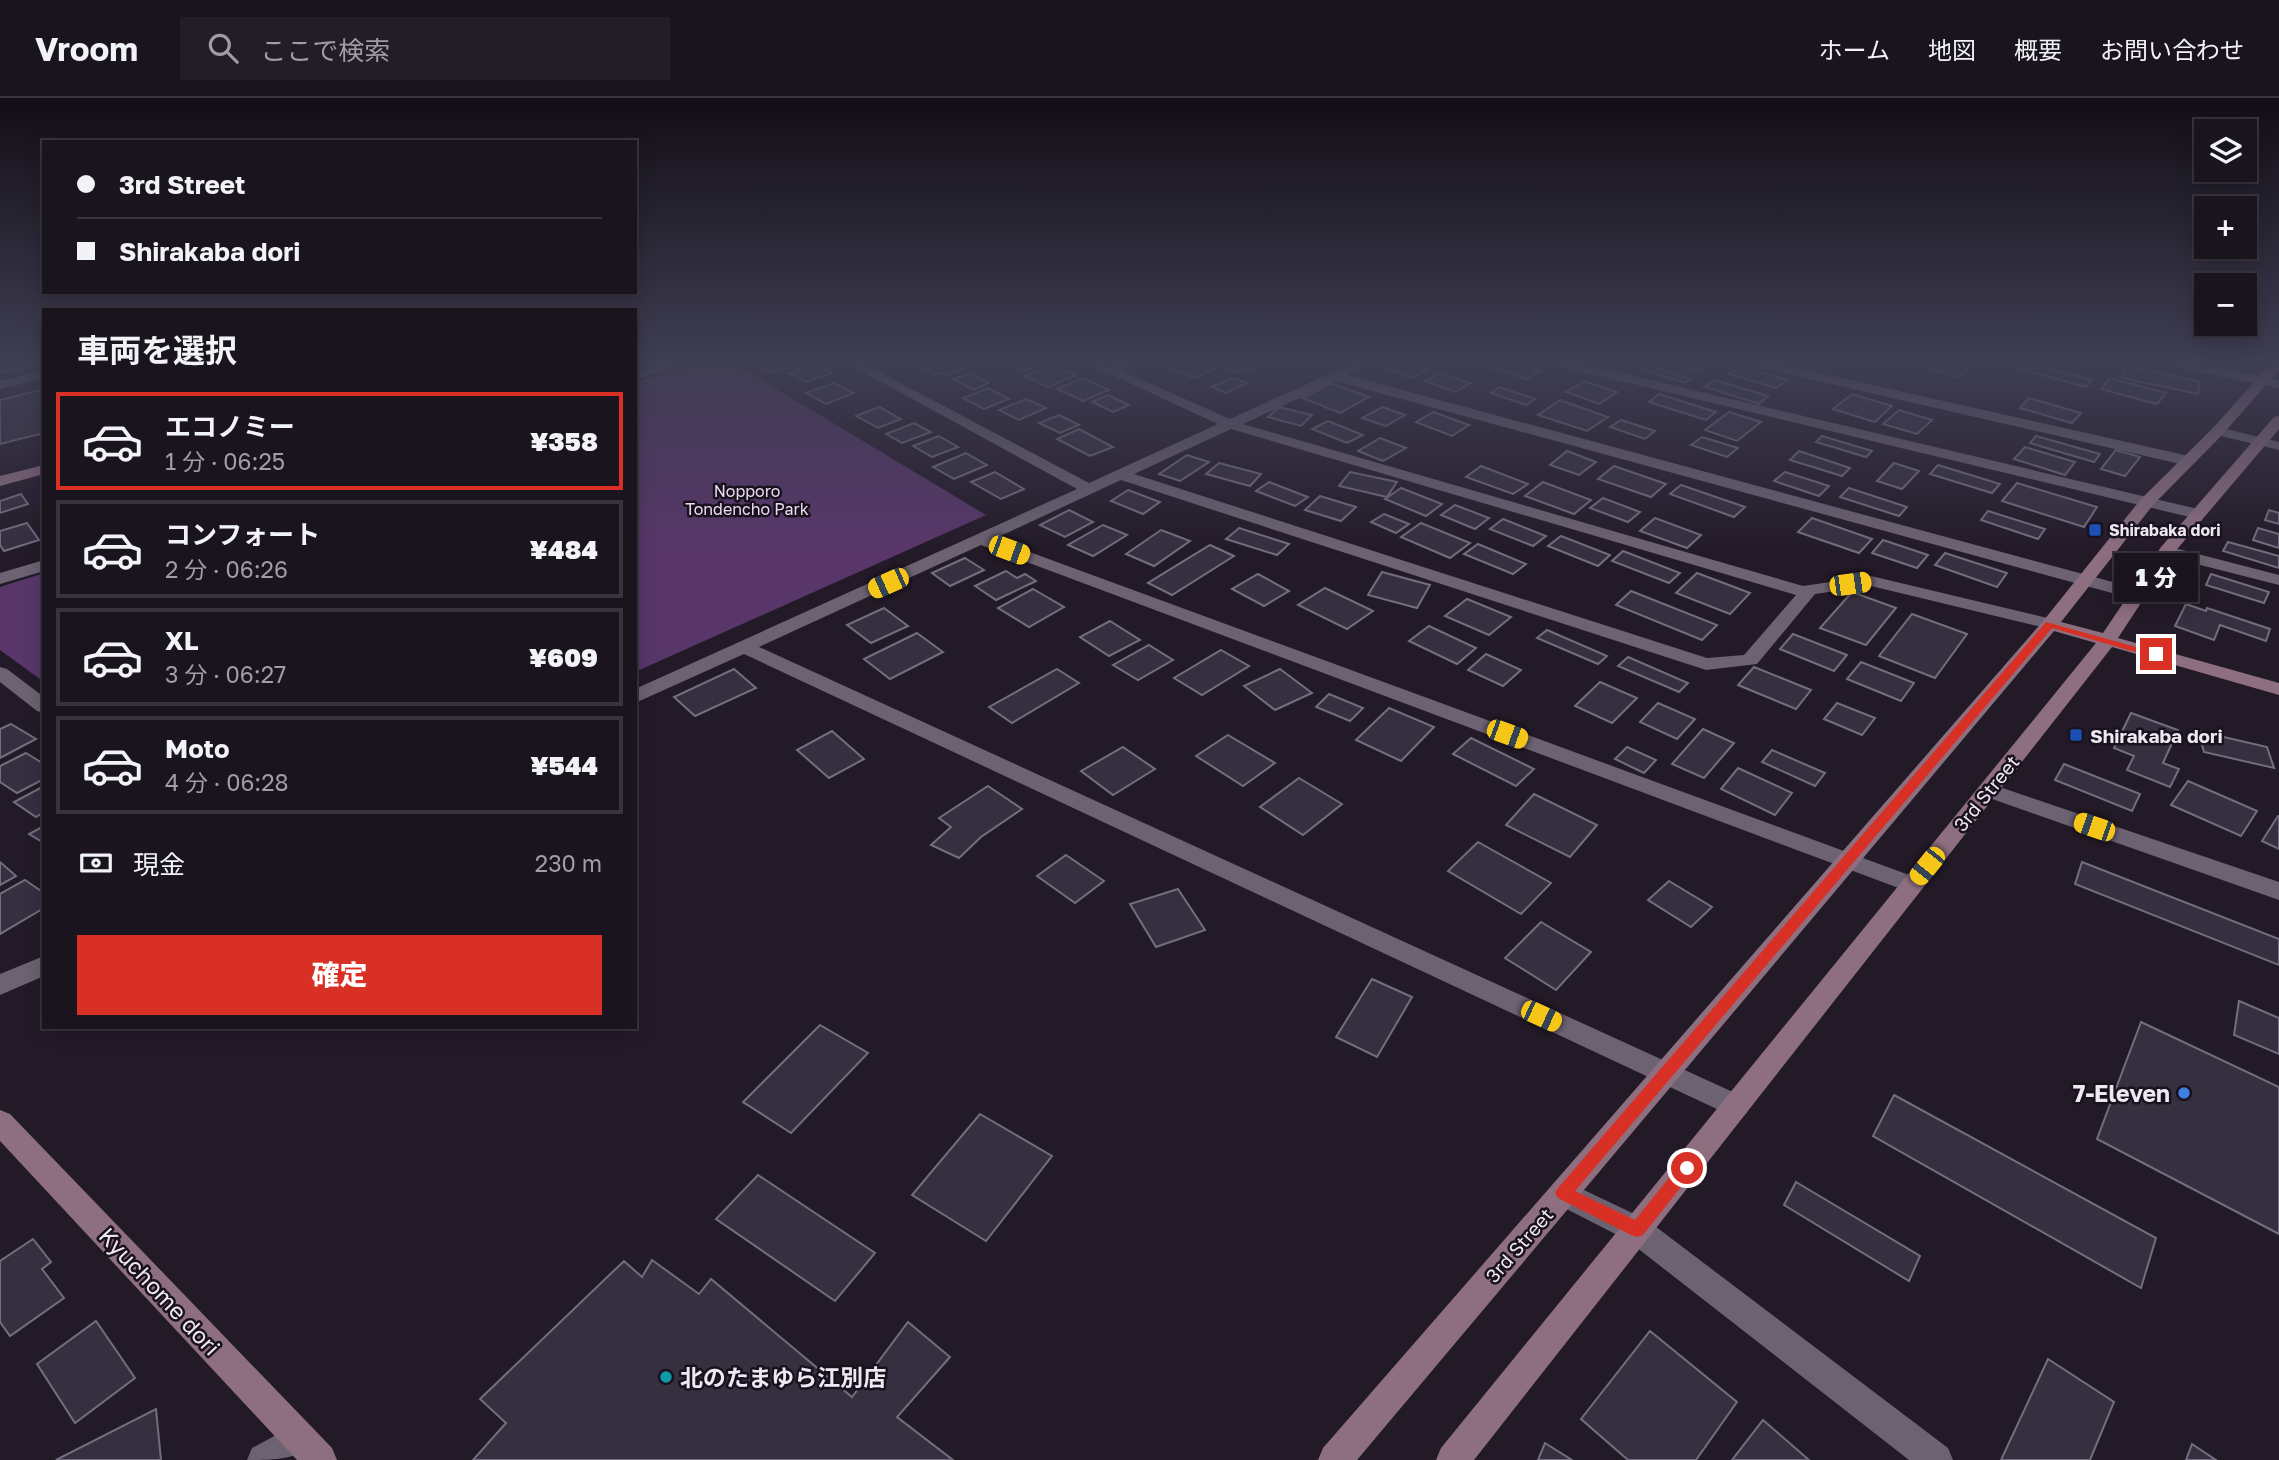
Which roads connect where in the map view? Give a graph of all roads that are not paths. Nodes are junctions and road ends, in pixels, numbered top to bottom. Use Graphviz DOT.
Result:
graph roads {
  1 [pos="968,425"];
  2 [pos="1231,425"];
  3 [pos="1514,425"];
  4 [pos="1821,425"];
  5 [pos="2029,425"];
  6 [pos="2224,425"];
  7 [pos="2277,425"];
  8 [pos="2217,431"];
  9 [pos="2269,444"];
  10 [pos="2189,461"];
  11 [pos="42,470"];
  12 [pos="1122,475"];
  13 [pos="0,481"];
  14 [pos="1091,490"];
  15 [pos="2147,502"];
  16 [pos="2198,514"];
  17 [pos="983,540"];
  18 [pos="2167,551"];
  19 [pos="42,566"];
  20 [pos="0,579"];
  21 [pos="2086,579"];
  22 [pos="2279,580"];
  23 [pos="1809,590"];
  24 [pos="2140,595"];
  25 [pos="2050,624"];
  26 [pos="2107,640"];
  27 [pos="745,648"];
  28 [pos="0,673"];
  29 [pos="2279,689"];
  30 [pos="637,696"];
  31 [pos="42,706"];
  32 [pos="1988,790"];
  33 [pos="1847,861"];
  34 [pos="1912,885"];
  35 [pos="2279,891"];
  36 [pos="42,966"];
  37 [pos="0,985"];
  38 [pos="1666,1073"];
  39 [pos="1737,1106"];
  40 [pos="0,1122"];
  41 [pos="1563,1193"];
  42 [pos="1637,1230"];
  43 [pos="310,1449"];
  44 [pos="264,1460"];
  45 [pos="1335,1460"];
  46 [pos="1453,1460"];
  47 [pos="1936,1460"];
  1 -- 14 [label="street"];
  2 -- 12 [label="street"];
  2 -- 23 [label="street"];
  3 -- 21 [label="street"];
  4 -- 15 [label="street"];
  5 -- 10 [label="street"];
  6 -- 8 [label="street, 3rd Street"];
  7 -- 9 [label="street, 3rd Street"];
  8 -- 9 [label="street"];
  8 -- 10 [label="street, 3rd Street"];
  9 -- 16 [label="street, 3rd Street"];
  10 -- 15 [label="street, 3rd Street"];
  11 -- 13 [label="street"];
  12 -- 14 [label="street"];
  12 -- 23 [label="street"];
  14 -- 17 [label="street"];
  15 -- 16 [label="street"];
  15 -- 21 [label="street, 3rd Street"];
  16 -- 18 [label="street, 3rd Street"];
  17 -- 27 [label="street"];
  17 -- 33 [label="street"];
  18 -- 22 [label="street"];
  18 -- 24 [label="street, 3rd Street"];
  19 -- 20 [label="street"];
  21 -- 24 [label="street"];
  21 -- 25 [label="street, 3rd Street"];
  23 -- 25 [label="street"];
  24 -- 26 [label="street, 3rd Street"];
  25 -- 26 [label="street"];
  25 -- 33 [label="street, 3rd Street"];
  26 -- 29 [label="street"];
  26 -- 32 [label="street, 3rd Street"];
  27 -- 30 [label="street"];
  27 -- 38 [label="street"];
  28 -- 31 [label="street"];
  32 -- 34 [label="street, 3rd Street"];
  32 -- 35 [label="street"];
  33 -- 34 [label="street"];
  33 -- 38 [label="street, 3rd Street"];
  34 -- 39 [label="street, 3rd Street"];
  36 -- 37 [label="street"];
  38 -- 39 [label="street"];
  38 -- 41 [label="street, 3rd Street"];
  39 -- 42 [label="street, 3rd Street"];
  40 -- 43 [label="street, Kyuchome dori"];
  41 -- 42 [label="street"];
  41 -- 45 [label="street, 3rd Street"];
  42 -- 46 [label="street, 3rd Street"];
  42 -- 47 [label="street"];
  43 -- 44 [label="street"];
}
